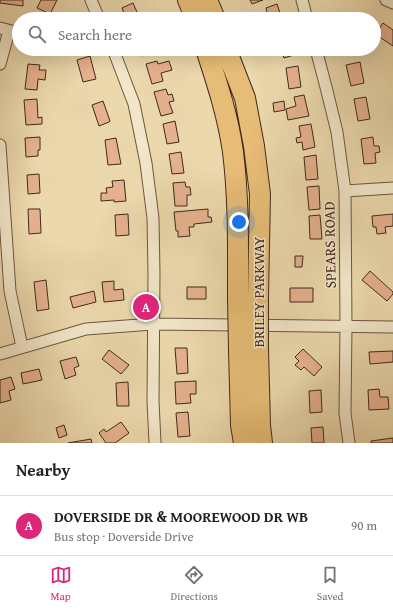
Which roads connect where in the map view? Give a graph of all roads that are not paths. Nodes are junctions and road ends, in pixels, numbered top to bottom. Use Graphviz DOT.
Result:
graph roads {
  1 [pos="91,0"];
  2 [pos="188,0"];
  3 [pos="208,0"];
  4 [pos="386,0"];
  5 [pos="305,1"];
  6 [pos="393,3"];
  7 [pos="96,12"];
  8 [pos="193,12"];
  9 [pos="212,12"];
  10 [pos="306,12"];
  11 [pos="9,31"];
  12 [pos="116,56"];
  13 [pos="208,56"];
  14 [pos="229,56"];
  15 [pos="318,56"];
  16 [pos="0,64"];
  17 [pos="0,145"];
  18 [pos="393,188"];
  19 [pos="345,191"];
  20 [pos="153,324"];
  21 [pos="346,326"];
  22 [pos="393,327"];
  23 [pos="22,347"];
  24 [pos="0,354"];
  25 [pos="155,443"];
  26 [pos="244,443"];
  27 [pos="262,443"];
  28 [pos="349,443"];
  1 -- 7 [label="street"];
  2 -- 8 [label="highway"];
  3 -- 9 [label="highway"];
  4 -- 6 [label="street"];
  5 -- 10 [label="street"];
  11 -- 16 [label="street"];
  12 -- 20 [label="street"];
  13 -- 26 [label="highway, BRILEY PARKWAY, bridge"];
  14 -- 27 [label="highway, BRILEY PARKWAY, bridge"];
  15 -- 19 [label="street, SPEARS ROAD"];
  17 -- 23 [label="street"];
  18 -- 19 [label="street"];
  19 -- 21 [label="street, SPEARS ROAD"];
  20 -- 21 [label="street"];
  20 -- 23 [label="street"];
  20 -- 25 [label="street"];
  21 -- 22 [label="street"];
  21 -- 28 [label="street, SPEARS ROAD"];
  23 -- 24 [label="street"];
}
